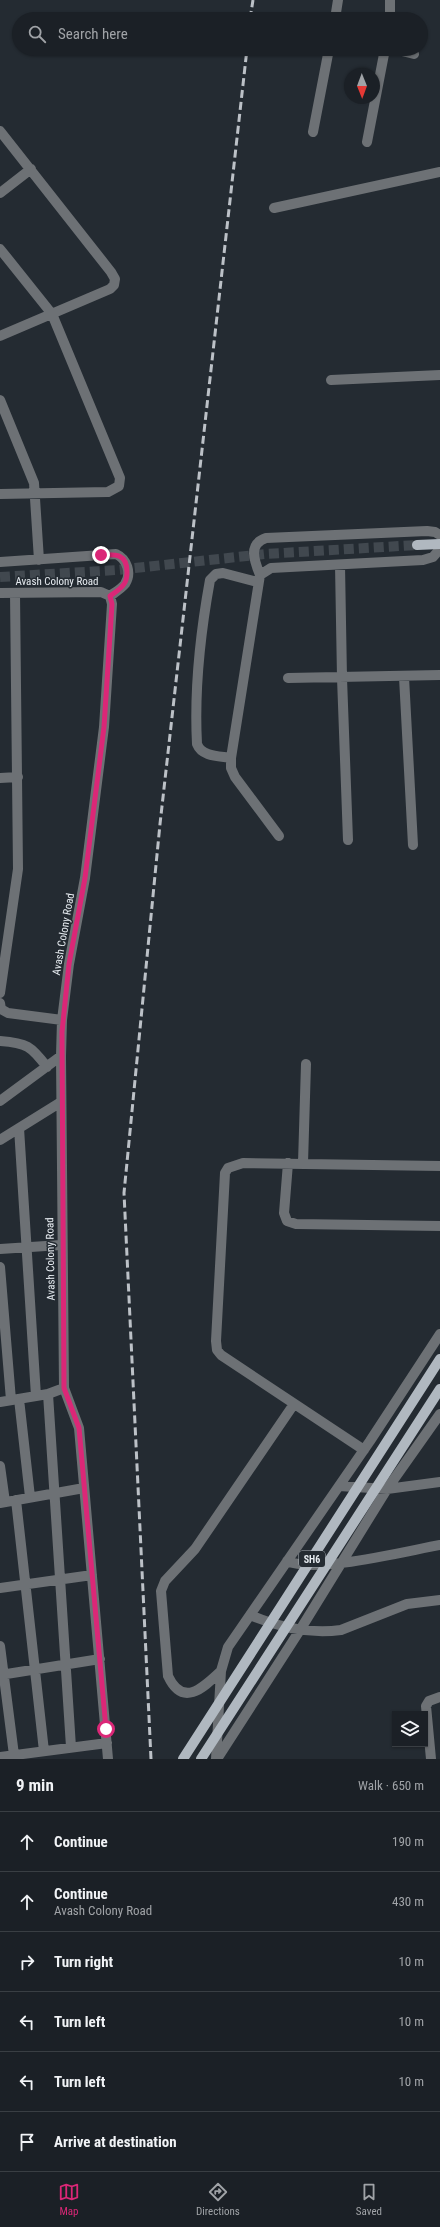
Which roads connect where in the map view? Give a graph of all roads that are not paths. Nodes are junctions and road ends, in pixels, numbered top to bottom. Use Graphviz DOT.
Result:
graph roads {
  1 [pos="338,0"];
  2 [pos="390,0"];
  3 [pos="336,12"];
  4 [pos="390,12"];
  5 [pos="328,56"];
  6 [pos="384,56"];
  7 [pos="0,131"];
  8 [pos="313,132"];
  9 [pos="367,142"];
  10 [pos="31,169"];
  11 [pos="440,172"];
  12 [pos="0,193"];
  13 [pos="274,208"];
  14 [pos="0,249"];
  15 [pos="52,314"];
  16 [pos="0,336"];
  17 [pos="440,376"];
  18 [pos="331,380"];
  19 [pos="0,400"];
  20 [pos="36,492"];
  21 [pos="0,494"];
  22 [pos="440,535"];
  23 [pos="440,544"];
  24 [pos="417,545"];
  25 [pos="440,549"];
  26 [pos="40,560"];
  27 [pos="0,562"];
  28 [pos="340,564"];
  29 [pos="258,578"];
  30 [pos="0,593"];
  31 [pos="14,593"];
  32 [pos="110,596"];
  33 [pos="440,675"];
  34 [pos="404,676"];
  35 [pos="288,678"];
  36 [pos="342,678"];
  37 [pos="231,758"];
  38 [pos="18,777"];
  39 [pos="0,778"];
  40 [pos="279,836"];
  41 [pos="348,840"];
  42 [pos="413,845"];
  43 [pos="0,993"];
  44 [pos="0,1003"];
  45 [pos="62,1020"];
  46 [pos="0,1041"];
  47 [pos="61,1056"];
  48 [pos="306,1064"];
  49 [pos="47,1067"];
  50 [pos="0,1101"];
  51 [pos="61,1102"];
  52 [pos="19,1128"];
  53 [pos="0,1140"];
  54 [pos="288,1163"];
  55 [pos="303,1163"];
  56 [pos="440,1166"];
  57 [pos="440,1226"];
  58 [pos="61,1245"];
  59 [pos="27,1246"];
  60 [pos="0,1249"];
  61 [pos="0,1267"];
  62 [pos="440,1334"];
  63 [pos="440,1358"];
  64 [pos="64,1388"];
  65 [pos="440,1390"];
  66 [pos="48,1394"];
  67 [pos="36,1396"];
  68 [pos="15,1400"];
  69 [pos="0,1402"];
  70 [pos="294,1404"];
  71 [pos="440,1414"];
  72 [pos="364,1450"];
  73 [pos="0,1466"];
  74 [pos="440,1482"];
  75 [pos="339,1486"];
  76 [pos="84,1488"];
  77 [pos="387,1489"];
  78 [pos="54,1493"];
  79 [pos="30,1497"];
  80 [pos="16,1500"];
  81 [pos="3,1502"];
  82 [pos="440,1545"];
  83 [pos="287,1560"];
  84 [pos="342,1563"];
  85 [pos="92,1575"];
  86 [pos="60,1580"];
  87 [pos="26,1584"];
  88 [pos="0,1588"];
  89 [pos="440,1600"];
  90 [pos="250,1616"];
  91 [pos="300,1630"];
  92 [pos="0,1646"];
  93 [pos="100,1660"];
  94 [pos="66,1665"];
  95 [pos="35,1669"];
  96 [pos="221,1671"];
  97 [pos="2,1674"];
  98 [pos="440,1697"];
  99 [pos="107,1742"];
  100 [pos="71,1748"];
  101 [pos="44,1751"];
  102 [pos="14,1755"];
  103 [pos="0,1757"];
  104 [pos="108,1759"];
  105 [pos="183,1759"];
  106 [pos="201,1759"];
  107 [pos="216,1759"];
  108 [pos="431,1759"];
  1 -- 3 [label="street"];
  2 -- 4 [label="street"];
  5 -- 8 [label="street"];
  6 -- 9 [label="street"];
  7 -- 10 [label="street"];
  10 -- 12 [label="street"];
  10 -- 15 [label="street"];
  11 -- 13 [label="street"];
  14 -- 15 [label="street"];
  15 -- 16 [label="street"];
  15 -- 20 [label="street"];
  17 -- 18 [label="street"];
  19 -- 20 [label="street"];
  20 -- 21 [label="street"];
  20 -- 26 [label="street"];
  22 -- 29 [label="street"];
  23 -- 24 [label="main road"];
  25 -- 28 [label="street"];
  26 -- 27 [label="street"];
  26 -- 32 [label="street"];
  28 -- 29 [label="street"];
  28 -- 36 [label="street"];
  29 -- 37 [label="street"];
  29 -- 37 [label="street"];
  30 -- 31 [label="street, Avash Colony Road"];
  31 -- 32 [label="street, Avash Colony Road"];
  31 -- 38 [label="street"];
  32 -- 45 [label="street, Avash Colony Road"];
  33 -- 34 [label="street"];
  34 -- 36 [label="street"];
  34 -- 42 [label="street"];
  35 -- 36 [label="street"];
  36 -- 41 [label="street"];
  37 -- 40 [label="street"];
  38 -- 39 [label="street"];
  38 -- 43 [label="street"];
  44 -- 45 [label="street"];
  45 -- 47 [label="street, Avash Colony Road"];
  46 -- 49 [label="street"];
  47 -- 49 [label="street"];
  47 -- 51 [label="street, Avash Colony Road"];
  48 -- 55 [label="street"];
  49 -- 50 [label="street"];
  51 -- 52 [label="street"];
  51 -- 58 [label="street, Avash Colony Road"];
  52 -- 53 [label="street"];
  52 -- 59 [label="street"];
  54 -- 55 [label="street"];
  54 -- 57 [label="street"];
  54 -- 70 [label="street"];
  55 -- 56 [label="street"];
  58 -- 59 [label="street"];
  58 -- 64 [label="street, Avash Colony Road"];
  59 -- 60 [label="street"];
  59 -- 67 [label="street"];
  61 -- 68 [label="street"];
  62 -- 72 [label="street"];
  63 -- 105 [label="main road, SH6"];
  64 -- 66 [label="street"];
  64 -- 76 [label="street, Avash Colony Road"];
  65 -- 106 [label="main road, SH6"];
  66 -- 67 [label="street"];
  66 -- 78 [label="street"];
  67 -- 68 [label="street"];
  68 -- 69 [label="street"];
  68 -- 79 [label="street"];
  70 -- 72 [label="street"];
  70 -- 96 [label="street"];
  71 -- 77 [label="street"];
  72 -- 75 [label="street"];
  73 -- 81 [label="street"];
  74 -- 77 [label="street"];
  75 -- 77 [label="street"];
  75 -- 83 [label="street"];
  76 -- 78 [label="street"];
  76 -- 85 [label="street, Avash Colony Road"];
  77 -- 84 [label="street"];
  78 -- 79 [label="street"];
  78 -- 86 [label="street"];
  79 -- 80 [label="street"];
  80 -- 81 [label="street"];
  80 -- 87 [label="street"];
  82 -- 84 [label="street"];
  83 -- 84 [label="street"];
  83 -- 90 [label="street"];
  84 -- 91 [label="street"];
  85 -- 86 [label="street"];
  85 -- 93 [label="street, Avash Colony Road"];
  86 -- 87 [label="street"];
  86 -- 94 [label="street"];
  87 -- 88 [label="street"];
  87 -- 95 [label="street"];
  89 -- 91 [label="street"];
  90 -- 91 [label="street"];
  90 -- 96 [label="street"];
  91 -- 107 [label="street"];
  92 -- 97 [label="street"];
  93 -- 94 [label="street"];
  93 -- 99 [label="street, Avash Colony Road"];
  94 -- 95 [label="street"];
  94 -- 100 [label="street"];
  95 -- 97 [label="street"];
  95 -- 101 [label="street"];
  96 -- 107 [label="street"];
  97 -- 102 [label="street"];
  98 -- 108 [label="street"];
  99 -- 100 [label="street"];
  99 -- 104 [label="street, Avash Colony Road"];
  100 -- 101 [label="street"];
  101 -- 102 [label="street"];
  102 -- 103 [label="street"];
}
